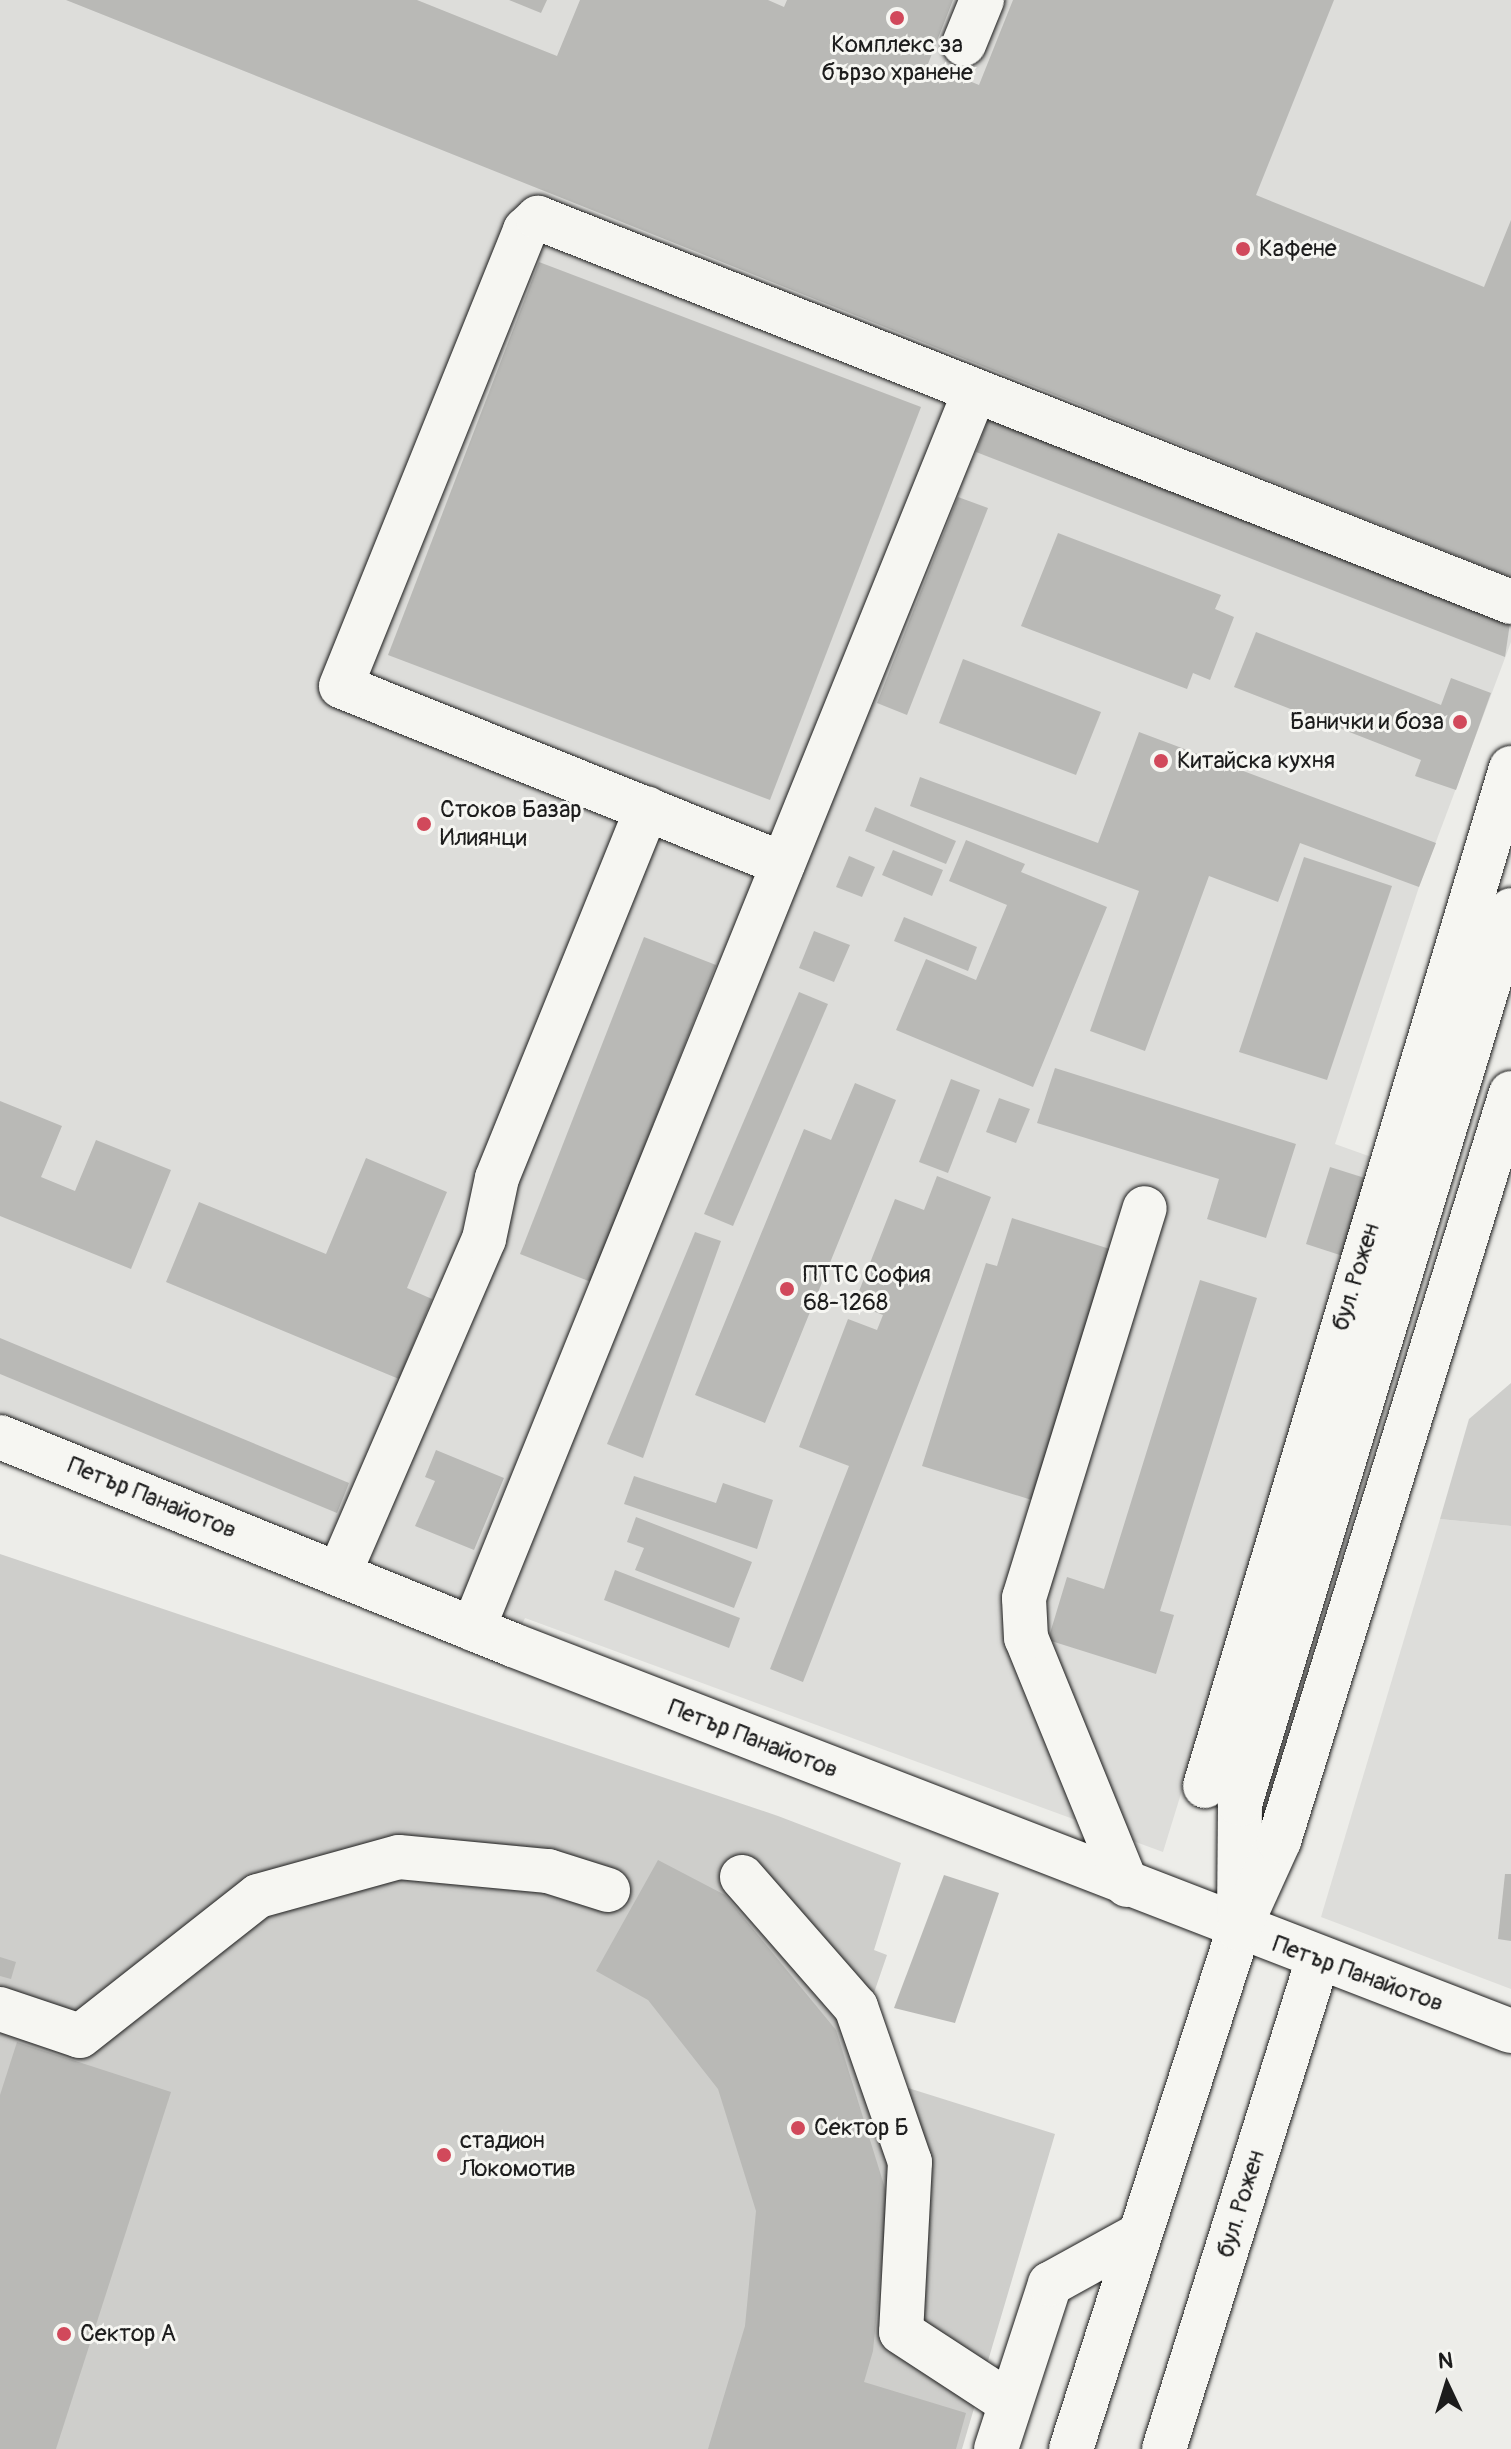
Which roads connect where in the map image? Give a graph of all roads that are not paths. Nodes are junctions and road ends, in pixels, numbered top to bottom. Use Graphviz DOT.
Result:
graph roads {
  1 [pos="982,0"];
  2 [pos="964,44"];
  3 [pos="975,391"];
  4 [pos="1511,602"];
  5 [pos="1511,768"];
  6 [pos="647,808"];
  7 [pos="783,864"];
  8 [pos="1511,910"];
  9 [pos="1511,1093"];
  10 [pos="1145,1208"];
  11 [pos="4,1451"];
  12 [pos="339,1574"];
  13 [pos="473,1629"];
  14 [pos="1205,1786"];
  15 [pos="742,1877"];
  16 [pos="1127,1885"];
  17 [pos="608,1890"];
  18 [pos="1239,1929"];
  19 [pos="1318,1959"];
  20 [pos="0,2009"];
  21 [pos="1511,2031"];
  22 [pos="1137,2236"];
  23 [pos="1010,2403"];
  24 [pos="996,2449"];
  25 [pos="1071,2449"];
  26 [pos="1164,2449"];
  1 -- 2 [label="street"];
  3 -- 4 [label="street"];
  3 -- 6 [label="street"];
  3 -- 7 [label="street"];
  5 -- 14 [label="street, бул. Рожен"];
  6 -- 7 [label="street"];
  6 -- 12 [label="street"];
  7 -- 13 [label="street"];
  8 -- 18 [label="street, бул. Рожен"];
  9 -- 18 [label="street, бул. Рожен"];
  10 -- 16 [label="street"];
  11 -- 12 [label="street, Петър Панайотов"];
  12 -- 13 [label="street, Петър Панайотов"];
  13 -- 16 [label="street, Петър Панайотов"];
  15 -- 23 [label="street"];
  16 -- 18 [label="street, Петър Панайотов"];
  17 -- 20 [label="street"];
  18 -- 19 [label="street, Петър Панайотов"];
  18 -- 22 [label="street, бул. Рожен"];
  19 -- 21 [label="street, Петър Панайотов"];
  19 -- 26 [label="street, бул. Рожен"];
  22 -- 23 [label="street"];
  22 -- 25 [label="street, бул. Рожен"];
  23 -- 24 [label="street"];
}
